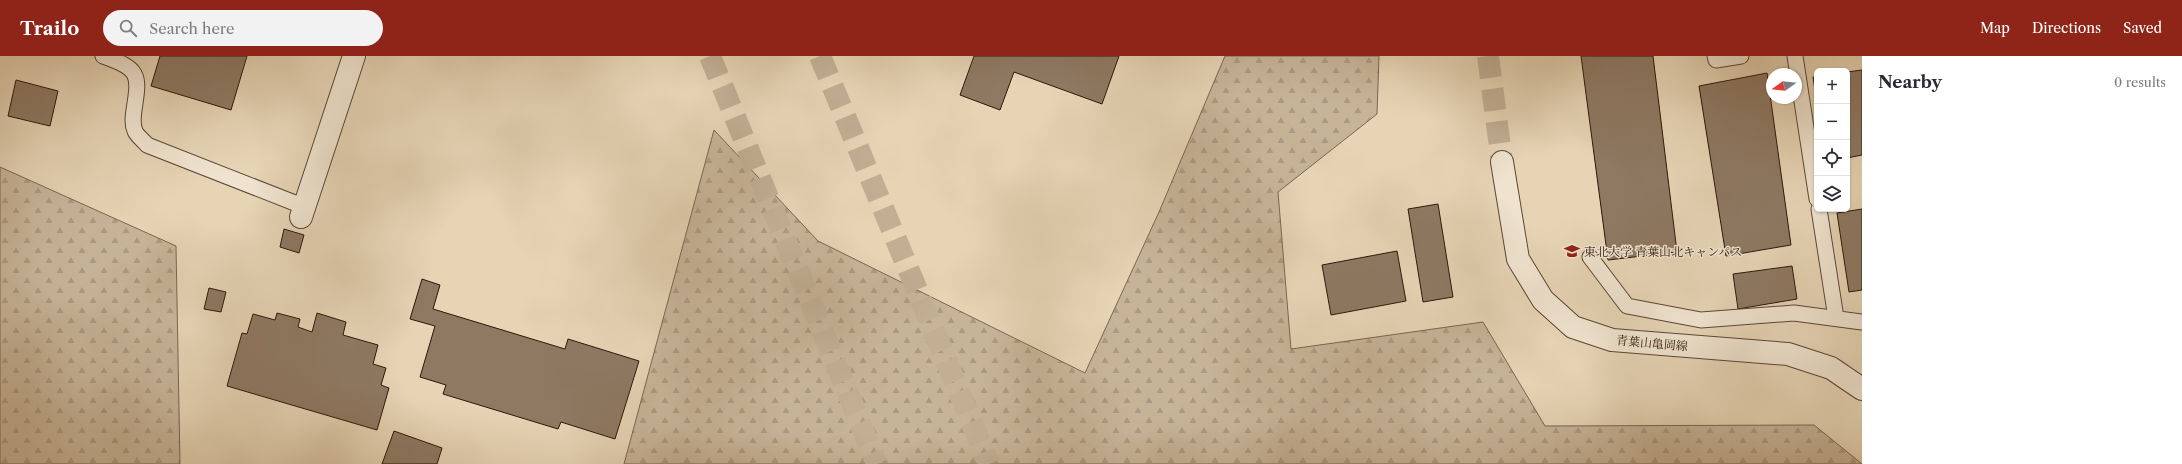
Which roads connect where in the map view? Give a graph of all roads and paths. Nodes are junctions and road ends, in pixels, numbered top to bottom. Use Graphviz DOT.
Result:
graph roads {
  1 [pos="103,56"];
  2 [pos="354,56"];
  3 [pos="1715,56"];
  4 [pos="1741,56"];
  5 [pos="1794,56"];
  6 [pos="1502,162"];
  7 [pos="1814,179"];
  8 [pos="303,212"];
  9 [pos="1819,212"];
  10 [pos="1590,257"];
  11 [pos="1836,318"];
  12 [pos="1862,322"];
  13 [pos="1862,389"];
  1 -- 8 [label="lane"];
  2 -- 8 [label="street"];
  3 -- 4 [label="lane"];
  5 -- 7 [label="lane"];
  6 -- 13 [label="street, 青葉山亀岡線"];
  9 -- 11 [label="lane"];
  10 -- 11 [label="lane"];
  11 -- 12 [label="lane"];
}
